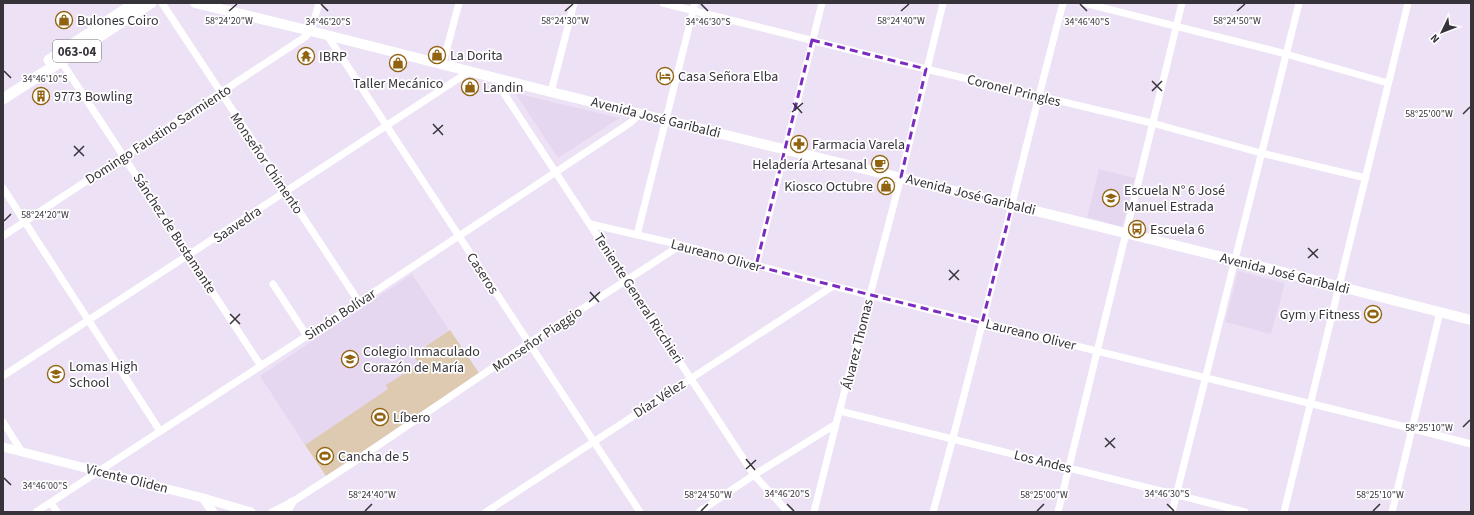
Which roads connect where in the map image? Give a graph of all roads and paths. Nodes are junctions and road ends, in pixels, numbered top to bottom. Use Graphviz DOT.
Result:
graph roads {
  1 [pos="135,3"];
  2 [pos="151,3"];
  3 [pos="162,3"];
  4 [pos="195,3"];
  5 [pos="320,3"];
  6 [pos="459,3"];
  7 [pos="574,3"];
  8 [pos="663,3"];
  9 [pos="695,3"];
  10 [pos="822,3"];
  11 [pos="943,3"];
  12 [pos="1063,3"];
  13 [pos="1084,3"];
  14 [pos="1182,3"];
  15 [pos="1299,3"];
  16 [pos="1408,3"];
  17 [pos="694,11"];
  18 [pos="1176,27"];
  19 [pos="311,31"];
  20 [pos="327,34"];
  21 [pos="812,40"];
  22 [pos="1286,54"];
  23 [pos="61,61"];
  24 [pos="443,64"];
  25 [pos="926,69"];
  26 [pos="470,71"];
  27 [pos="499,78"];
  28 [pos="1388,83"];
  29 [pos="3,90"];
  30 [pos="551,92"];
  31 [pos="220,93"];
  32 [pos="1039,96"];
  33 [pos="3,99"];
  34 [pos="641,113"];
  35 [pos="667,120"];
  36 [pos="1152,123"];
  37 [pos="387,126"];
  38 [pos="786,150"];
  39 [pos="1261,152"];
  40 [pos="124,156"];
  41 [pos="556,171"];
  42 [pos="901,177"];
  43 [pos="1366,178"];
  44 [pos="3,188"];
  45 [pos="286,191"];
  46 [pos="1012,205"];
  47 [pos="25,222"];
  48 [pos="590,224"];
  49 [pos="1126,233"];
  50 [pos="637,235"];
  51 [pos="3,236"];
  52 [pos="459,236"];
  53 [pos="681,245"];
  54 [pos="189,255"];
  55 [pos="1235,260"];
  56 [pos="756,266"];
  57 [pos="626,280"];
  58 [pos="273,284"];
  59 [pos="833,286"];
  60 [pos="1340,287"];
  61 [pos="870,294"];
  62 [pos="360,302"];
  63 [pos="1440,312"];
  64 [pos="89,320"];
  65 [pos="1471,320"];
  66 [pos="982,323"];
  67 [pos="307,336"];
  68 [pos="529,343"];
  69 [pos="1097,350"];
  70 [pos="261,366"];
  71 [pos="3,376"];
  72 [pos="691,378"];
  73 [pos="1206,378"];
  74 [pos="1311,404"];
  75 [pos="840,411"];
  76 [pos="3,422"];
  77 [pos="836,424"];
  78 [pos="1412,429"];
  79 [pos="160,431"];
  80 [pos="953,440"];
  81 [pos="594,441"];
  82 [pos="1471,444"];
  83 [pos="3,447"];
  84 [pos="22,452"];
  85 [pos="1068,467"];
  86 [pos="100,471"];
  87 [pos="754,475"];
  88 [pos="1177,494"];
  89 [pos="203,498"];
  90 [pos="292,502"];
  91 [pos="51,503"];
  92 [pos="496,509"];
  93 [pos="36,512"];
  94 [pos="57,512"];
  95 [pos="213,512"];
  96 [pos="250,512"];
  97 [pos="272,512"];
  98 [pos="286,512"];
  99 [pos="486,512"];
  100 [pos="640,512"];
  101 [pos="699,512"];
  102 [pos="788,512"];
  103 [pos="814,512"];
  104 [pos="934,512"];
  105 [pos="1058,512"];
  106 [pos="1172,512"];
  107 [pos="1245,512"];
  108 [pos="1284,512"];
  109 [pos="1392,512"];
  1 -- 29 [label="main road, 063-04"];
  2 -- 23 [label="main road, 063-04"];
  3 -- 31 [label="street, Monseñor Chimento"];
  4 -- 19 [label="main road, Avenida José Garibaldi"];
  5 -- 19 [label="street"];
  6 -- 24 [label="street"];
  7 -- 30 [label="street"];
  8 -- 17 [label="street, Coronel Pringles"];
  9 -- 17 [label="street"];
  10 -- 21 [label="street"];
  11 -- 25 [label="street, Álvarez Thomas"];
  12 -- 32 [label="street"];
  13 -- 18 [label="street"];
  14 -- 18 [label="street"];
  15 -- 22 [label="street"];
  16 -- 28 [label="street"];
  17 -- 21 [label="street, Coronel Pringles"];
  17 -- 35 [label="street"];
  18 -- 22 [label="street"];
  18 -- 36 [label="street"];
  19 -- 20 [label="main road, Avenida José Garibaldi"];
  19 -- 31 [label="street, Domingo Faustino Sarmiento"];
  20 -- 24 [label="main road, Avenida José Garibaldi"];
  20 -- 37 [label="street, Caseros"];
  21 -- 25 [label="street, Coronel Pringles"];
  21 -- 38 [label="street"];
  22 -- 28 [label="street"];
  22 -- 39 [label="street"];
  23 -- 33 [label="main road, 063-04"];
  23 -- 40 [label="street, Sánchez de Bustamante"];
  24 -- 26 [label="main road, Avenida José Garibaldi"];
  25 -- 32 [label="street, Coronel Pringles"];
  25 -- 42 [label="street, Álvarez Thomas"];
  26 -- 27 [label="main road, Avenida José Garibaldi"];
  26 -- 37 [label="street, Saavedra"];
  27 -- 30 [label="main road, Avenida José Garibaldi"];
  27 -- 41 [label="street, Teniente General Ricchieri"];
  28 -- 43 [label="street"];
  30 -- 34 [label="main road, Avenida José Garibaldi"];
  31 -- 40 [label="street, Domingo Faustino Sarmiento"];
  31 -- 45 [label="street, Monseñor Chimento"];
  32 -- 36 [label="street, Coronel Pringles"];
  32 -- 46 [label="street"];
  34 -- 35 [label="main road, Avenida José Garibaldi"];
  34 -- 41 [label="street, Simón Bolívar"];
  35 -- 38 [label="main road, Avenida José Garibaldi"];
  35 -- 50 [label="street"];
  36 -- 39 [label="street, Coronel Pringles"];
  36 -- 49 [label="street"];
  37 -- 45 [label="street, Saavedra"];
  37 -- 52 [label="street, Caseros"];
  38 -- 42 [label="main road, Avenida José Garibaldi"];
  38 -- 56 [label="street"];
  39 -- 43 [label="street, Coronel Pringles"];
  39 -- 55 [label="street"];
  40 -- 47 [label="street, Domingo Faustino Sarmiento"];
  40 -- 54 [label="street, Sánchez de Bustamante"];
  41 -- 48 [label="street, Teniente General Ricchieri"];
  41 -- 52 [label="street, Simón Bolívar"];
  42 -- 46 [label="main road, Avenida José Garibaldi"];
  42 -- 61 [label="street, Álvarez Thomas"];
  43 -- 60 [label="street"];
  44 -- 47 [label="street"];
  45 -- 54 [label="street, Saavedra"];
  45 -- 62 [label="street, Monseñor Chimento"];
  46 -- 49 [label="main road, Avenida José Garibaldi"];
  46 -- 66 [label="street"];
  47 -- 51 [label="street, Domingo Faustino Sarmiento"];
  47 -- 64 [label="street"];
  48 -- 50 [label="street, Laureano Oliver"];
  48 -- 57 [label="street, Teniente General Ricchieri"];
  49 -- 55 [label="main road, Avenida José Garibaldi"];
  49 -- 69 [label="street"];
  50 -- 53 [label="street, Laureano Oliver"];
  52 -- 62 [label="street, Simón Bolívar"];
  52 -- 68 [label="street, Caseros"];
  53 -- 56 [label="street, Laureano Oliver"];
  53 -- 57 [label="street, Monseñor Piaggio"];
  54 -- 64 [label="street, Saavedra"];
  54 -- 70 [label="street, Sánchez de Bustamante"];
  55 -- 60 [label="main road, Avenida José Garibaldi"];
  55 -- 73 [label="street"];
  56 -- 59 [label="street, Laureano Oliver"];
  57 -- 68 [label="street, Monseñor Piaggio"];
  57 -- 72 [label="street, Teniente General Ricchieri"];
  58 -- 67 [label="street"];
  59 -- 61 [label="street, Laureano Oliver"];
  59 -- 72 [label="street, Díaz Vélez"];
  60 -- 63 [label="main road, Avenida José Garibaldi"];
  60 -- 74 [label="street"];
  61 -- 66 [label="street, Laureano Oliver"];
  61 -- 75 [label="street, Álvarez Thomas"];
  62 -- 67 [label="street, Simón Bolívar"];
  63 -- 65 [label="main road, Avenida José Garibaldi"];
  63 -- 78 [label="street"];
  64 -- 71 [label="street, Saavedra"];
  64 -- 79 [label="street"];
  66 -- 69 [label="street, Laureano Oliver"];
  66 -- 80 [label="street"];
  67 -- 70 [label="street, Simón Bolívar"];
  68 -- 81 [label="street, Caseros"];
  68 -- 90 [label="street, Monseñor Piaggio"];
  69 -- 73 [label="street, Laureano Oliver"];
  69 -- 85 [label="street"];
  70 -- 79 [label="street, Simón Bolívar"];
  72 -- 81 [label="street, Díaz Vélez"];
  72 -- 87 [label="street, Teniente General Ricchieri"];
  73 -- 74 [label="street, Laureano Oliver"];
  73 -- 88 [label="street"];
  74 -- 78 [label="street, Laureano Oliver"];
  74 -- 108 [label="street"];
  75 -- 77 [label="street, Álvarez Thomas"];
  75 -- 80 [label="street, Los Andes"];
  76 -- 84 [label="street"];
  77 -- 87 [label="street"];
  77 -- 103 [label="street, Álvarez Thomas"];
  78 -- 82 [label="street, Laureano Oliver"];
  78 -- 109 [label="street"];
  79 -- 86 [label="street, Simón Bolívar"];
  80 -- 85 [label="street, Los Andes"];
  80 -- 104 [label="street"];
  81 -- 92 [label="street, Díaz Vélez"];
  81 -- 100 [label="street, Caseros"];
  83 -- 84 [label="street, Vicente Oliden"];
  84 -- 86 [label="street, Vicente Oliden"];
  85 -- 88 [label="street, Los Andes"];
  85 -- 105 [label="street"];
  86 -- 89 [label="street, Vicente Oliden"];
  86 -- 91 [label="street, Simón Bolívar"];
  87 -- 101 [label="street"];
  87 -- 102 [label="street, Teniente General Ricchieri"];
  88 -- 106 [label="street"];
  88 -- 107 [label="street, Los Andes"];
  89 -- 95 [label="street"];
  89 -- 96 [label="street, Vicente Oliden"];
  90 -- 97 [label="street, Monseñor Piaggio"];
  90 -- 98 [label="street"];
  91 -- 93 [label="street, Simón Bolívar"];
  91 -- 94 [label="street"];
  92 -- 99 [label="street, Díaz Vélez"];
}
